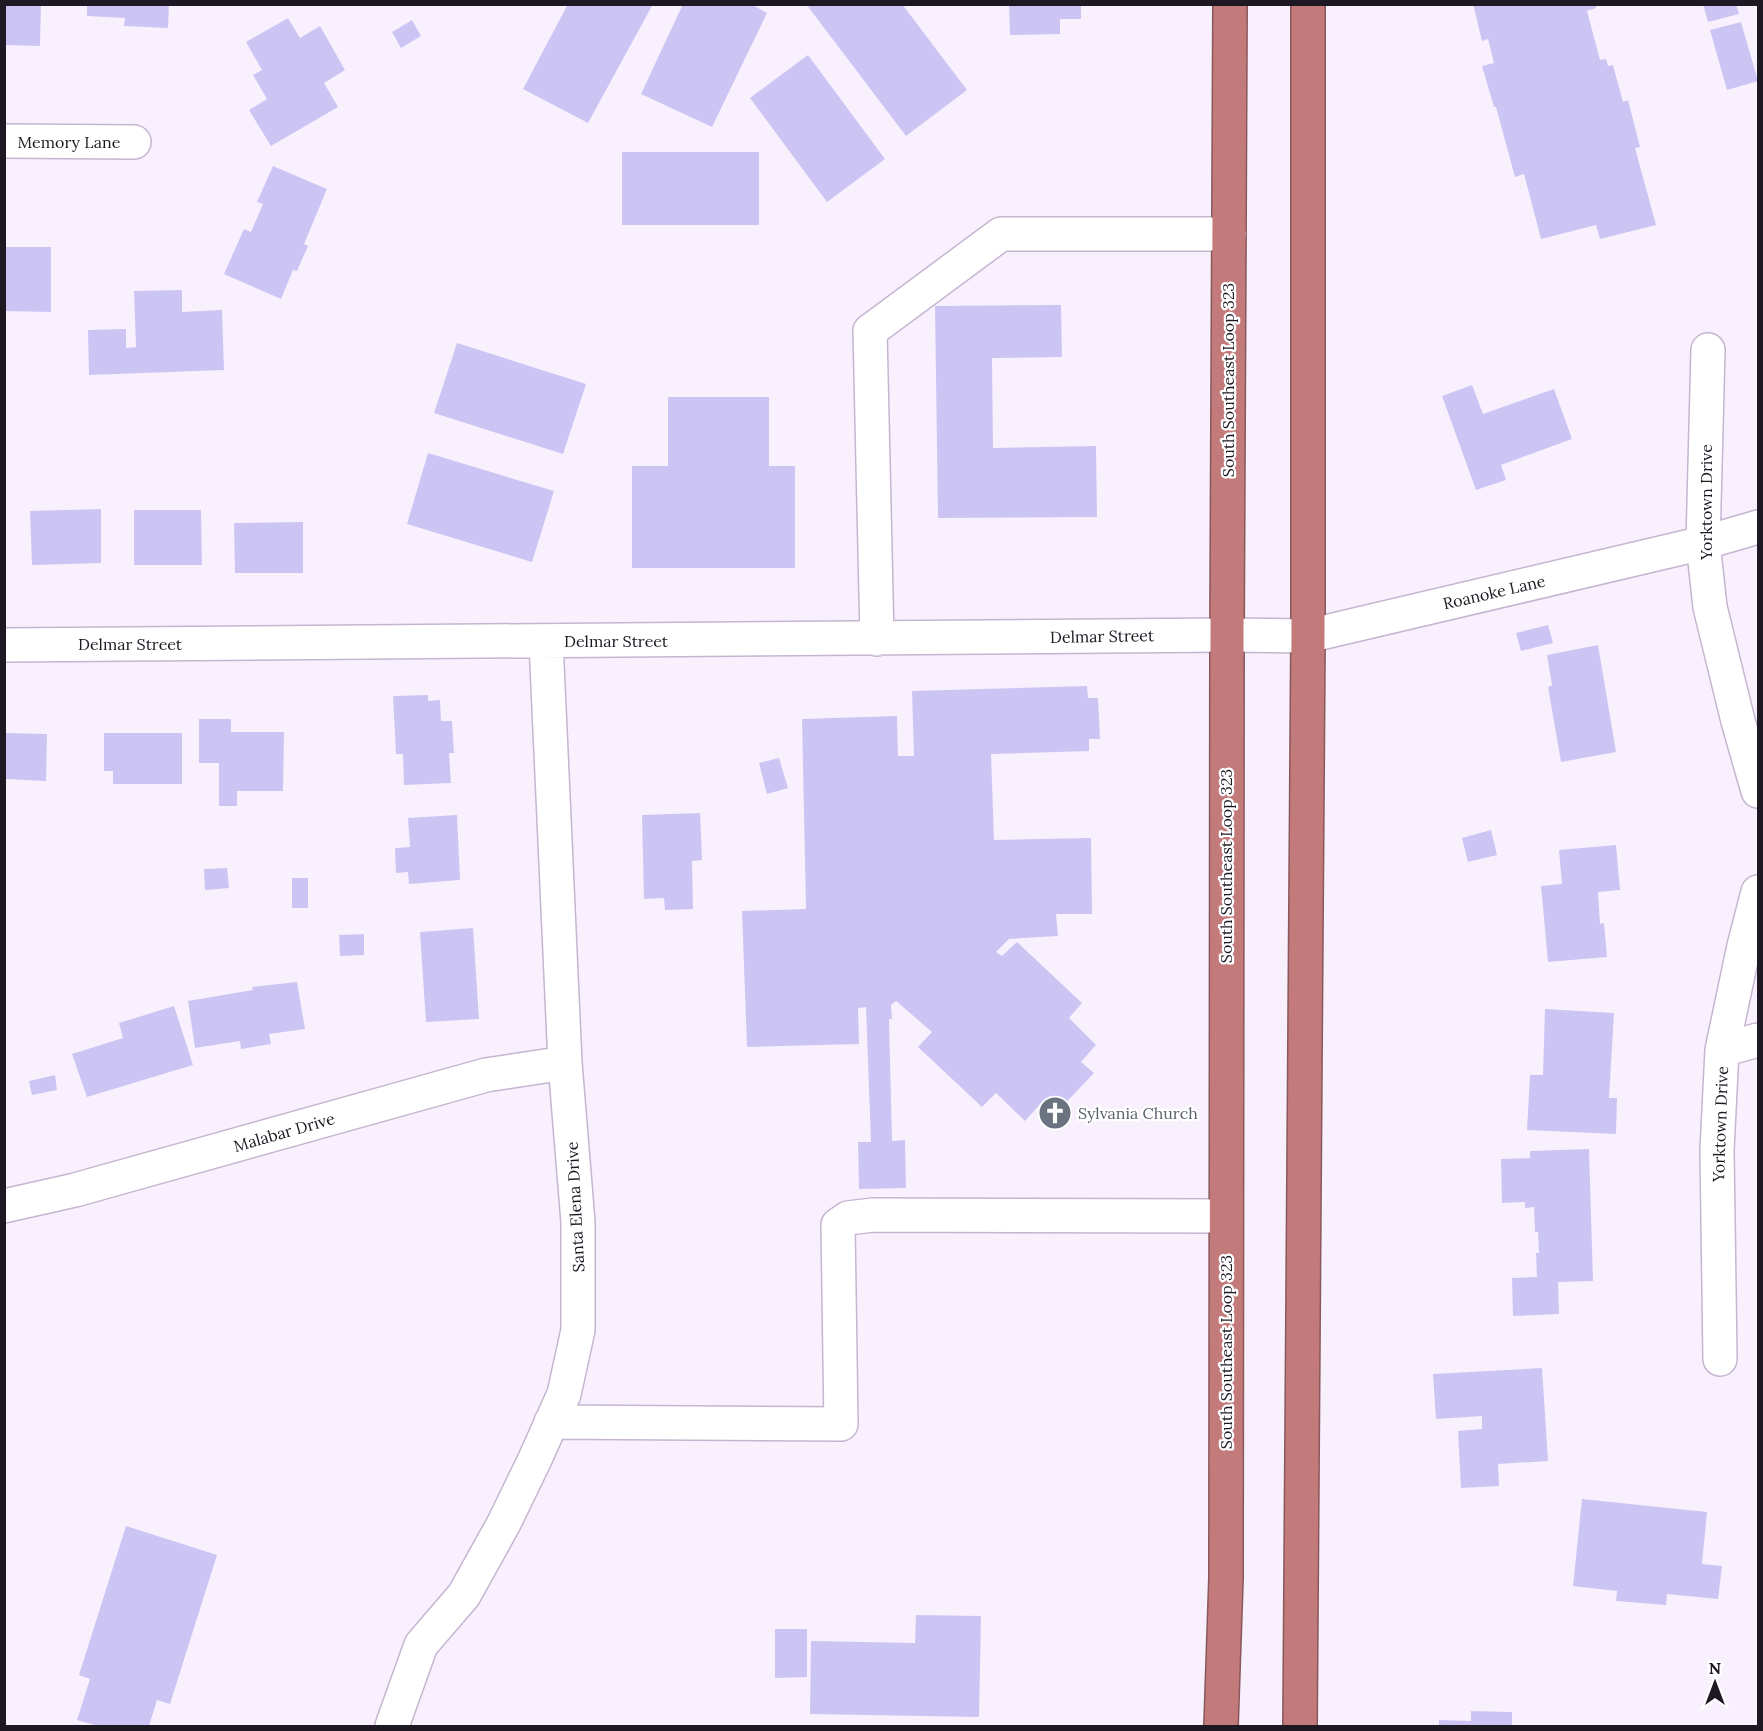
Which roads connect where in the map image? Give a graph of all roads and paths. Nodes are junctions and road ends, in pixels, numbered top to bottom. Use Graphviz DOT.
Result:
graph roads {
  1 [pos="1230,4"];
  2 [pos="1308,4"];
  3 [pos="4,141"];
  4 [pos="134,142"];
  5 [pos="1229,234"];
  6 [pos="1708,350"];
  7 [pos="1758,527"];
  8 [pos="1703,543"];
  9 [pos="1227,635"];
  10 [pos="1308,636"];
  11 [pos="877,639"];
  12 [pos="546,641"];
  13 [pos="4,645"];
  14 [pos="1758,791"];
  15 [pos="1758,892"];
  16 [pos="1758,1040"];
  17 [pos="1722,1050"];
  18 [pos="565,1063"];
  19 [pos="4,1206"];
  20 [pos="1226,1216"];
  21 [pos="1720,1359"];
  22 [pos="551,1422"];
  23 [pos="392,1726"];
  24 [pos="1221,1726"];
  25 [pos="1300,1726"];
  1 -- 5 [label="highway, South Southeast Loop 323"];
  2 -- 10 [label="highway"];
  3 -- 4 [label="street, Memory Lane"];
  5 -- 9 [label="highway, South Southeast Loop 323"];
  5 -- 11 [label="street"];
  6 -- 8 [label="street, Yorktown Drive"];
  7 -- 8 [label="street, Roanoke Lane"];
  8 -- 10 [label="street, Roanoke Lane"];
  8 -- 14 [label="street, Yorktown Drive"];
  9 -- 10 [label="street, Roanoke Lane"];
  9 -- 11 [label="street, Delmar Street"];
  9 -- 20 [label="highway, South Southeast Loop 323"];
  10 -- 25 [label="highway"];
  11 -- 12 [label="street, Delmar Street"];
  12 -- 13 [label="street, Delmar Street"];
  12 -- 18 [label="street, Santa Elena Drive"];
  15 -- 17 [label="street, Yorktown Drive"];
  16 -- 17 [label="street"];
  17 -- 21 [label="street, Yorktown Drive"];
  18 -- 19 [label="street, Malabar Drive"];
  18 -- 22 [label="street, Santa Elena Drive"];
  20 -- 22 [label="street"];
  20 -- 24 [label="highway, South Southeast Loop 323"];
  22 -- 23 [label="street, Santa Elena Drive"];
}
